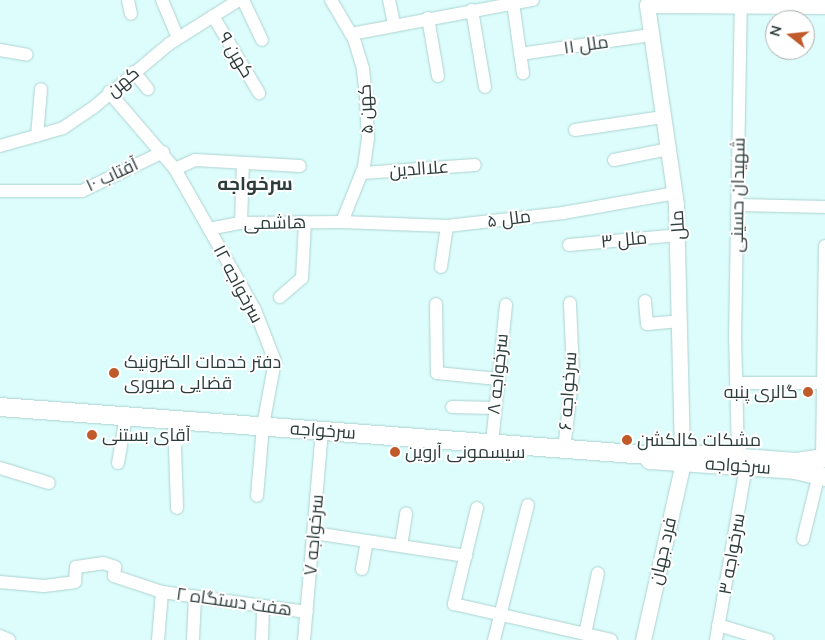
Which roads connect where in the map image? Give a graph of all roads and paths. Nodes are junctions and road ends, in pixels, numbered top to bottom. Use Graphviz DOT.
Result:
graph roads {
  1 [pos="128,0"];
  2 [pos="162,0"];
  3 [pos="239,0"];
  4 [pos="243,0"];
  5 [pos="330,0"];
  6 [pos="389,0"];
  7 [pos="533,0"];
  8 [pos="513,3"];
  9 [pos="647,3"];
  10 [pos="764,4"];
  11 [pos="825,6"];
  12 [pos="467,7"];
  13 [pos="741,7"];
  14 [pos="131,14"];
  15 [pos="213,16"];
  16 [pos="428,18"];
  17 [pos="394,24"];
  18 [pos="351,34"];
  19 [pos="652,35"];
  20 [pos="178,38"];
  21 [pos="262,40"];
  22 [pos="0,50"];
  23 [pos="520,54"];
  24 [pos="27,55"];
  25 [pos="134,72"];
  26 [pos="523,73"];
  27 [pos="438,76"];
  28 [pos="485,87"];
  29 [pos="42,89"];
  30 [pos="148,89"];
  31 [pos="110,92"];
  32 [pos="259,93"];
  33 [pos="664,117"];
  34 [pos="575,130"];
  35 [pos="37,136"];
  36 [pos="0,146"];
  37 [pos="668,149"];
  38 [pos="163,152"];
  39 [pos="614,160"];
  40 [pos="243,163"];
  41 [pos="475,165"];
  42 [pos="300,166"];
  43 [pos="175,169"];
  44 [pos="363,173"];
  45 [pos="0,191"];
  46 [pos="675,193"];
  47 [pos="739,206"];
  48 [pos="825,206"];
  49 [pos="305,222"];
  50 [pos="342,222"];
  51 [pos="241,223"];
  52 [pos="447,226"];
  53 [pos="209,229"];
  54 [pos="678,235"];
  55 [pos="569,245"];
  56 [pos="825,246"];
  57 [pos="441,267"];
  58 [pos="280,297"];
  59 [pos="645,301"];
  60 [pos="570,303"];
  61 [pos="436,304"];
  62 [pos="506,305"];
  63 [pos="680,321"];
  64 [pos="498,379"];
  65 [pos="738,383"];
  66 [pos="823,383"];
  67 [pos="0,406"];
  68 [pos="452,407"];
  69 [pos="494,408"];
  70 [pos="126,416"];
  71 [pos="174,420"];
  72 [pos="263,426"];
  73 [pos="322,431"];
  74 [pos="492,443"];
  75 [pos="564,449"];
  76 [pos="682,458"];
  77 [pos="742,462"];
  78 [pos="118,463"];
  79 [pos="823,467"];
  80 [pos="0,468"];
  81 [pos="48,483"];
  82 [pos="257,496"];
  83 [pos="528,505"];
  84 [pos="176,508"];
  85 [pos="477,508"];
  86 [pos="406,513"];
  87 [pos="314,533"];
  88 [pos="802,539"];
  89 [pos="367,541"];
  90 [pos="401,546"];
  91 [pos="466,556"];
  92 [pos="362,569"];
  93 [pos="598,573"];
  94 [pos="0,582"];
  95 [pos="162,592"];
  96 [pos="195,596"];
  97 [pos="263,606"];
  98 [pos="307,612"];
  99 [pos="500,616"];
  100 [pos="718,625"];
  101 [pos="585,634"];
  102 [pos="0,636"];
  103 [pos="9,640"];
  104 [pos="158,640"];
  105 [pos="193,640"];
  106 [pos="262,640"];
  107 [pos="304,640"];
  108 [pos="494,640"];
  109 [pos="612,640"];
  110 [pos="643,640"];
  111 [pos="716,640"];
  112 [pos="768,640"];
  1 -- 14 [label="street"];
  2 -- 20 [label="street"];
  3 -- 15 [label="street, کهن"];
  4 -- 21 [label="street"];
  5 -- 18 [label="street, ۵ کهن"];
  6 -- 17 [label="street"];
  7 -- 8 [label="street"];
  8 -- 12 [label="street"];
  8 -- 23 [label="street"];
  9 -- 13 [label="street"];
  9 -- 19 [label="street, ملل"];
  10 -- 11 [label="street"];
  10 -- 13 [label="street"];
  12 -- 16 [label="street"];
  12 -- 28 [label="street"];
  13 -- 47 [label="street, شهیدان حسینی"];
  15 -- 20 [label="street, کهن"];
  15 -- 32 [label="street, ۹ کهن"];
  16 -- 17 [label="street"];
  16 -- 27 [label="street"];
  17 -- 18 [label="street"];
  18 -- 44 [label="street, ۵ کهن"];
  19 -- 23 [label="street, ۱۱ ملل"];
  19 -- 33 [label="street, ملل"];
  20 -- 25 [label="street, کهن"];
  22 -- 24 [label="street"];
  23 -- 26 [label="street"];
  25 -- 30 [label="street"];
  25 -- 31 [label="street, کهن"];
  29 -- 35 [label="street"];
  31 -- 35 [label="street, کهن"];
  31 -- 38 [label="street, ۱۲ سرخواجه"];
  33 -- 34 [label="street"];
  33 -- 37 [label="street, ملل"];
  35 -- 36 [label="street, کهن"];
  37 -- 39 [label="street"];
  37 -- 46 [label="street, ملل"];
  38 -- 43 [label="street, ۱۲ سرخواجه"];
  38 -- 45 [label="street, ۱۰ آفتاب"];
  40 -- 42 [label="street"];
  40 -- 43 [label="street"];
  40 -- 51 [label="street"];
  41 -- 44 [label="street, علاالدین"];
  43 -- 53 [label="street, ۱۲ سرخواجه"];
  44 -- 50 [label="street, ۵ کهن"];
  46 -- 52 [label="street, ملل ۵"];
  46 -- 54 [label="street, ملل"];
  47 -- 48 [label="street"];
  47 -- 65 [label="street, شهیدان حسینی"];
  49 -- 50 [label="street, هاشمی"];
  49 -- 51 [label="street, هاشمی"];
  49 -- 58 [label="street"];
  50 -- 52 [label="street, ملل ۵"];
  51 -- 53 [label="street, هاشمی"];
  52 -- 57 [label="street"];
  53 -- 72 [label="street, ۱۲ سرخواجه"];
  54 -- 55 [label="street, ملل ۳"];
  54 -- 63 [label="street, ملل"];
  56 -- 66 [label="street"];
  59 -- 63 [label="street"];
  60 -- 75 [label="street, سرخواجه ۶"];
  61 -- 64 [label="street"];
  62 -- 64 [label="street, ۸ سرخواجه"];
  63 -- 76 [label="street, ملل"];
  64 -- 69 [label="street, ۸ سرخواجه"];
  65 -- 66 [label="street"];
  65 -- 77 [label="street, شهیدان حسینی"];
  66 -- 79 [label="street"];
  67 -- 70 [label="main road, سرخواجه"];
  68 -- 69 [label="street"];
  69 -- 74 [label="street, ۸ سرخواجه"];
  70 -- 71 [label="main road, سرخواجه"];
  70 -- 78 [label="street"];
  71 -- 72 [label="main road, سرخواجه"];
  71 -- 84 [label="street"];
  72 -- 73 [label="main road, سرخواجه"];
  72 -- 82 [label="street, ۱۲ سرخواجه"];
  73 -- 74 [label="main road, سرخواجه"];
  73 -- 87 [label="street, سرخواجه ۷"];
  74 -- 75 [label="main road, سرخواجه"];
  75 -- 76 [label="main road, سرخواجه"];
  76 -- 77 [label="main road, سرخواجه"];
  76 -- 110 [label="street, فرد جهان"];
  77 -- 79 [label="main road, سرخواجه"];
  77 -- 100 [label="street, سرخواجه ۳"];
  79 -- 88 [label="street"];
  80 -- 81 [label="street"];
  83 -- 99 [label="street"];
  85 -- 91 [label="street"];
  86 -- 90 [label="street"];
  87 -- 89 [label="street"];
  87 -- 98 [label="street, سرخواجه ۷"];
  89 -- 90 [label="street"];
  89 -- 92 [label="street"];
  90 -- 91 [label="street"];
  91 -- 99 [label="street"];
  93 -- 101 [label="street"];
  94 -- 95 [label="street, هفت دستگاه ۲"];
  95 -- 96 [label="street, هفت دستگاه ۲"];
  95 -- 104 [label="street"];
  96 -- 97 [label="street, هفت دستگاه ۲"];
  96 -- 105 [label="street"];
  97 -- 98 [label="street, هفت دستگاه ۲"];
  97 -- 106 [label="street"];
  98 -- 107 [label="street, سرخواجه ۷"];
  99 -- 101 [label="street"];
  99 -- 108 [label="street"];
  100 -- 111 [label="street, سرخواجه ۳"];
  100 -- 112 [label="street"];
  101 -- 109 [label="street"];
  102 -- 103 [label="street"];
}
